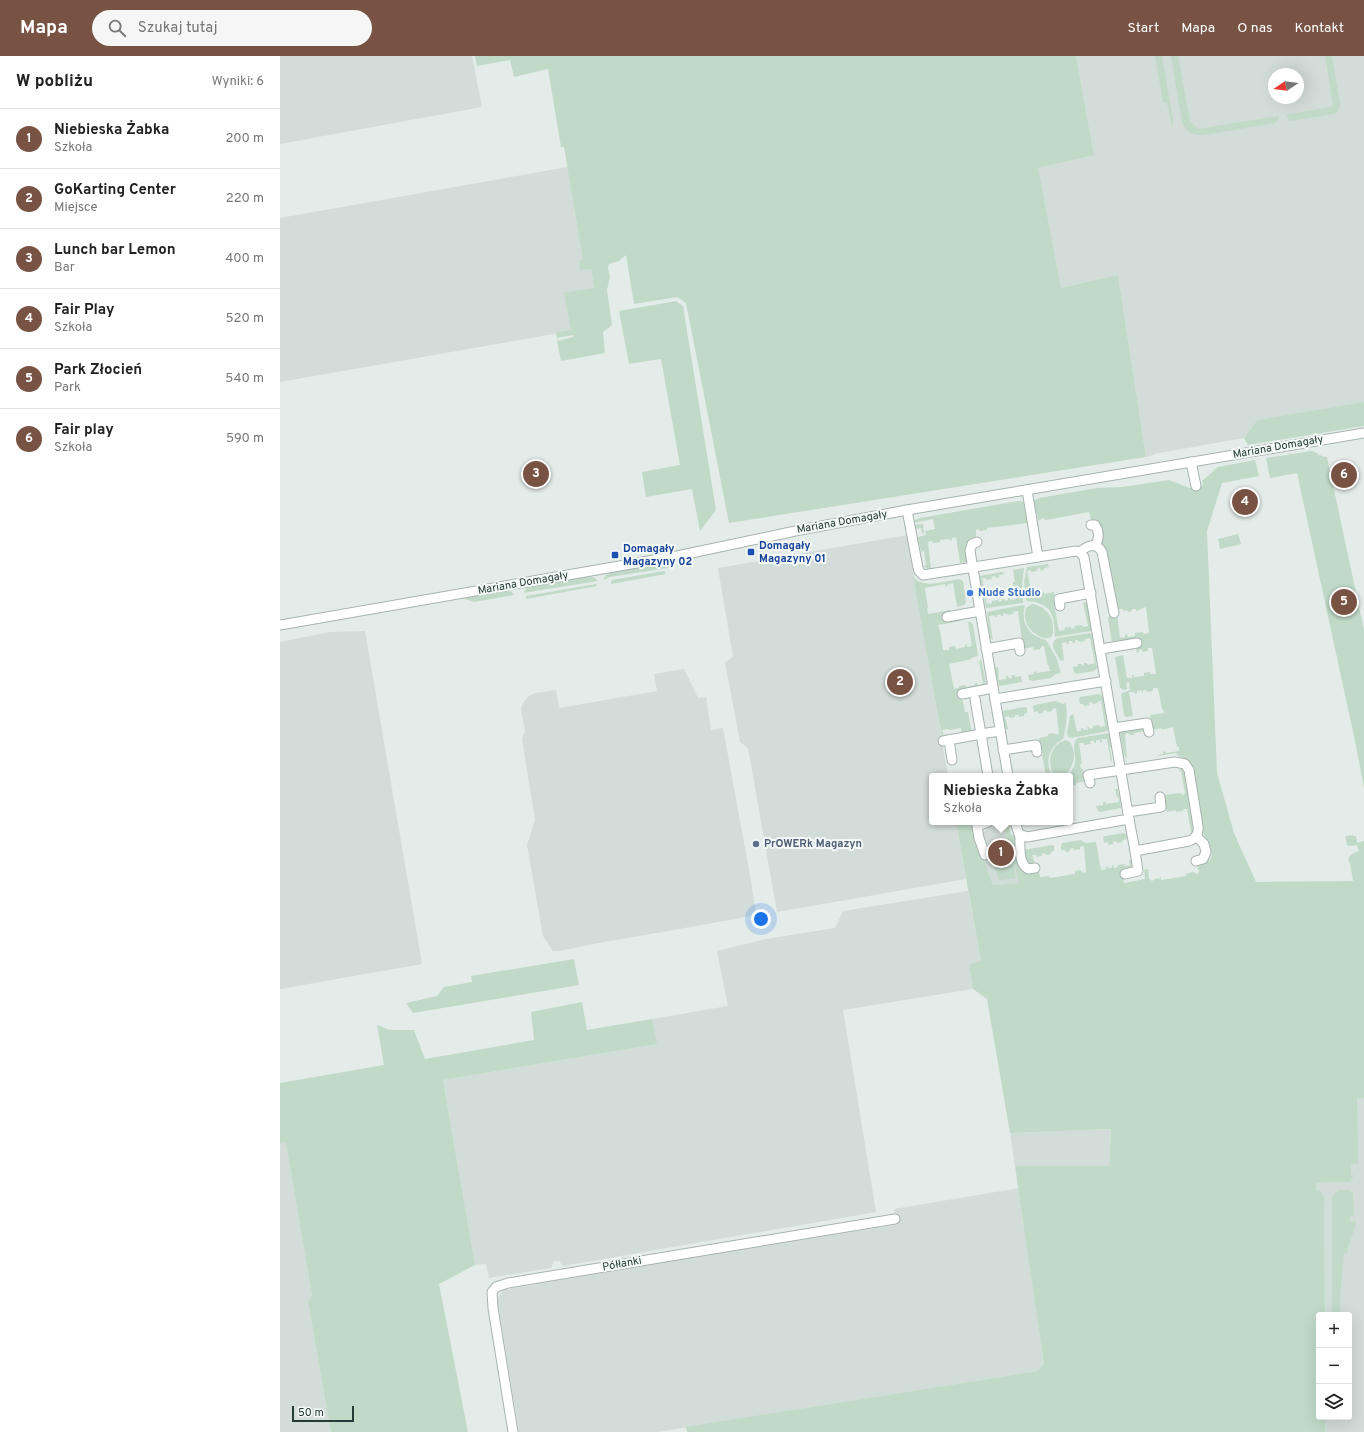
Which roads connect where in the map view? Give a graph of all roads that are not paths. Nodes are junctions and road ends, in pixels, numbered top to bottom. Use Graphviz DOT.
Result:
graph roads {
  1 [pos="1364,433"];
  2 [pos="1191,462"];
  3 [pos="1196,486"];
  4 [pos="1027,490"];
  5 [pos="907,510"];
  6 [pos="1091,525"];
  7 [pos="976,542"];
  8 [pos="1096,545"];
  9 [pos="1080,552"];
  10 [pos="1038,556"];
  11 [pos="973,568"];
  12 [pos="1091,593"];
  13 [pos="1059,598"];
  14 [pos="980,611"];
  15 [pos="1114,613"];
  16 [pos="947,617"];
  17 [pos="280,624"];
  18 [pos="1137,642"];
  19 [pos="1019,644"];
  20 [pos="986,649"];
  21 [pos="1101,649"];
  22 [pos="1106,681"];
  23 [pos="993,688"];
  24 [pos="962,694"];
  25 [pos="975,699"];
  26 [pos="995,700"];
  27 [pos="1114,728"];
  28 [pos="1000,731"];
  29 [pos="1149,732"];
  30 [pos="981,734"];
  31 [pos="1036,745"];
  32 [pos="1003,750"];
  33 [pos="952,760"];
  34 [pos="1121,770"];
  35 [pos="988,773"];
  36 [pos="1007,773"];
  37 [pos="1088,775"];
  38 [pos="1160,797"];
  39 [pos="1129,816"];
  40 [pos="976,825"];
  41 [pos="1016,825"];
  42 [pos="1020,835"];
  43 [pos="1196,836"];
  44 [pos="1135,851"];
  45 [pos="985,855"];
  46 [pos="1196,862"];
  47 [pos="1035,868"];
  48 [pos="1125,874"];
  49 [pos="895,1219"];
  50 [pos="513,1432"];
  1 -- 2 [label="street, Mariana Domagały"];
  2 -- 3 [label="street"];
  2 -- 4 [label="street, Mariana Domagały"];
  4 -- 5 [label="street, Mariana Domagały"];
  4 -- 10 [label="street"];
  5 -- 11 [label="street"];
  5 -- 17 [label="street, Mariana Domagały"];
  6 -- 8 [label="street"];
  7 -- 11 [label="street"];
  8 -- 9 [label="street"];
  8 -- 15 [label="street"];
  9 -- 10 [label="street"];
  9 -- 12 [label="street"];
  10 -- 11 [label="street"];
  11 -- 14 [label="street"];
  12 -- 13 [label="street"];
  12 -- 21 [label="street"];
  14 -- 16 [label="street"];
  14 -- 20 [label="street"];
  18 -- 21 [label="street"];
  19 -- 20 [label="street"];
  20 -- 23 [label="street"];
  21 -- 22 [label="street"];
  22 -- 26 [label="street"];
  22 -- 27 [label="street"];
  23 -- 24 [label="street"];
  23 -- 26 [label="street"];
  25 -- 30 [label="street"];
  26 -- 28 [label="street"];
  27 -- 29 [label="street"];
  27 -- 34 [label="street"];
  28 -- 30 [label="street"];
  28 -- 32 [label="street"];
  30 -- 33 [label="street"];
  30 -- 35 [label="street"];
  31 -- 32 [label="street"];
  32 -- 36 [label="street"];
  34 -- 37 [label="street"];
  34 -- 39 [label="street"];
  34 -- 43 [label="street"];
  38 -- 39 [label="street"];
  39 -- 42 [label="street"];
  39 -- 44 [label="street"];
  40 -- 45 [label="street"];
  41 -- 42 [label="street"];
  42 -- 47 [label="street"];
  43 -- 44 [label="street"];
  43 -- 46 [label="street"];
  44 -- 48 [label="street"];
  49 -- 50 [label="street, Półłanki"];
}
